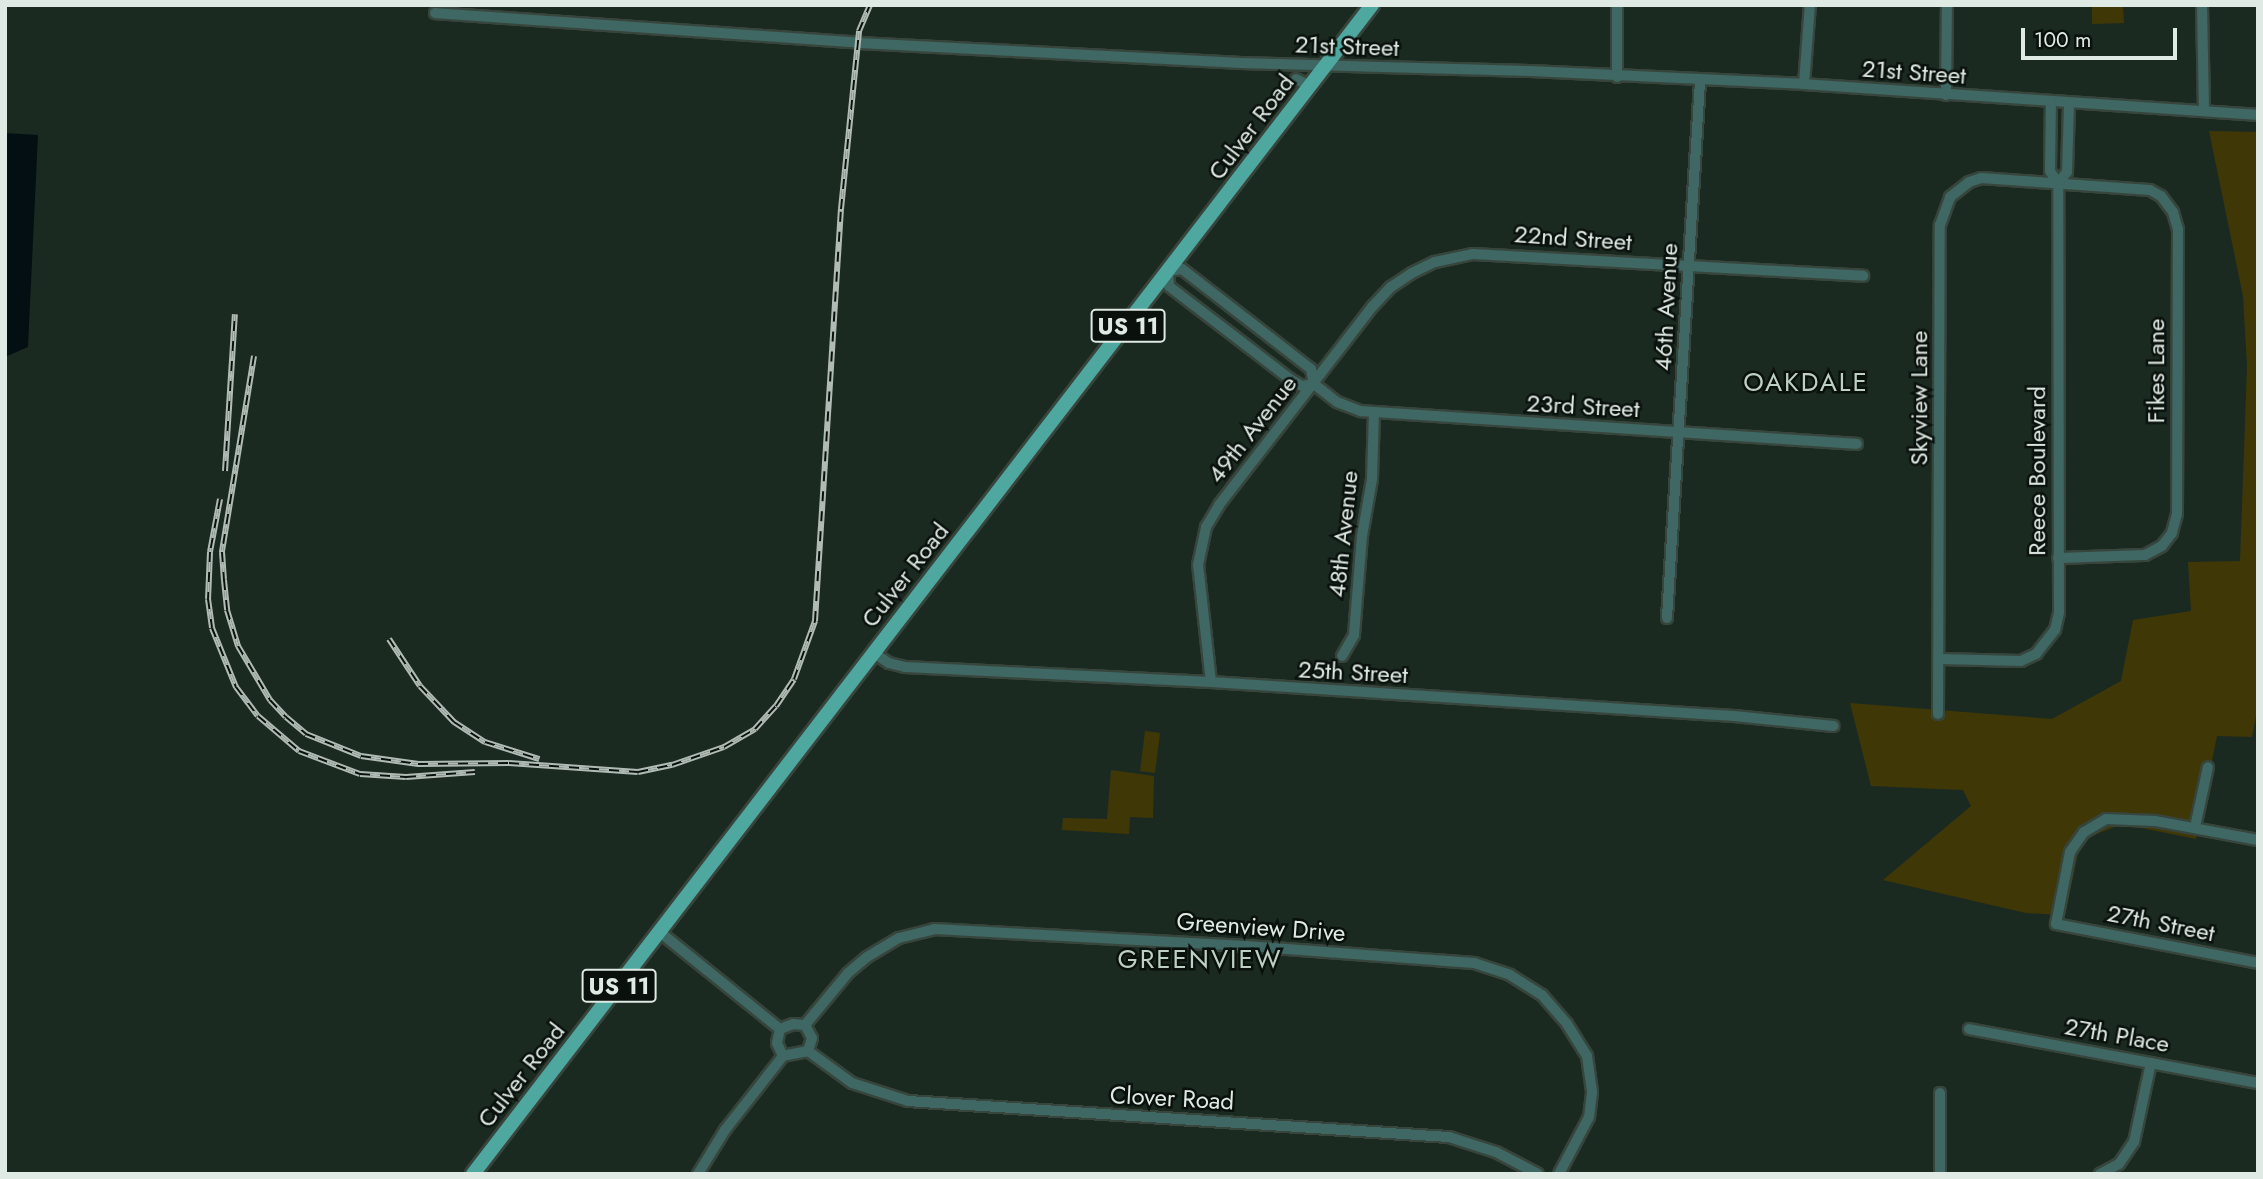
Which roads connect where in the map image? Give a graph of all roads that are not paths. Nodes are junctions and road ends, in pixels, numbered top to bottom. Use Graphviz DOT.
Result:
graph roads {
  1 [pos="1372,5"];
  2 [pos="1617,5"];
  3 [pos="1810,5"];
  4 [pos="1947,5"];
  5 [pos="2202,5"];
  6 [pos="435,13"];
  7 [pos="1326,65"];
  8 [pos="1617,77"];
  9 [pos="1296,79"];
  10 [pos="1700,81"];
  11 [pos="1804,84"];
  12 [pos="1310,86"];
  13 [pos="1946,95"];
  14 [pos="2051,102"];
  15 [pos="2069,103"];
  16 [pos="2204,111"];
  17 [pos="2258,115"];
  18 [pos="2057,183"];
  19 [pos="1448,259"];
  20 [pos="1689,268"];
  21 [pos="1168,271"];
  22 [pos="1863,276"];
  23 [pos="1314,384"];
  24 [pos="1374,413"];
  25 [pos="1681,433"];
  26 [pos="1857,444"];
  27 [pos="2058,558"];
  28 [pos="1667,618"];
  29 [pos="874,653"];
  30 [pos="1342,656"];
  31 [pos="1940,660"];
  32 [pos="1211,682"];
  33 [pos="1938,714"];
  34 [pos="1833,726"];
  35 [pos="2208,767"];
  36 [pos="2195,827"];
  37 [pos="2258,840"];
  38 [pos="661,933"];
  39 [pos="2258,962"];
  40 [pos="805,1025"];
  41 [pos="780,1029"];
  42 [pos="1969,1029"];
  43 [pos="808,1051"];
  44 [pos="783,1056"];
  45 [pos="2151,1063"];
  46 [pos="2258,1083"];
  47 [pos="1940,1093"];
  48 [pos="2104,1172"];
  49 [pos="473,1174"];
  50 [pos="698,1174"];
  51 [pos="1538,1174"];
  52 [pos="1559,1174"];
  53 [pos="1940,1174"];
  1 -- 7 [label="main road, Culver Road / US 11"];
  2 -- 8 [label="street"];
  3 -- 11 [label="street"];
  4 -- 13 [label="street"];
  5 -- 16 [label="street"];
  6 -- 7 [label="street, 21st Street"];
  7 -- 8 [label="street, 21st Street"];
  7 -- 12 [label="main road, Culver Road / US 11"];
  8 -- 10 [label="street, 21st Street"];
  9 -- 12 [label="street"];
  10 -- 11 [label="street, 21st Street"];
  10 -- 20 [label="street, 46th Avenue"];
  11 -- 13 [label="street, 21st Street"];
  12 -- 21 [label="main road, Culver Road / US 11"];
  13 -- 14 [label="street, 21st Street"];
  14 -- 15 [label="street, 21st Street"];
  14 -- 18 [label="street, Reece Boulevard"];
  15 -- 16 [label="street, 21st Street"];
  15 -- 18 [label="street, Reece Boulevard"];
  16 -- 17 [label="street, 21st Street"];
  18 -- 27 [label="street, Reece Boulevard"];
  18 -- 27 [label="street, Fikes Lane"];
  18 -- 31 [label="street, Skyview Lane"];
  19 -- 20 [label="street, 22nd Street"];
  19 -- 23 [label="street, 49th Avenue"];
  20 -- 22 [label="street, 22nd Street"];
  20 -- 25 [label="street, 46th Avenue"];
  21 -- 23 [label="street, 23rd Street"];
  21 -- 23 [label="street, 23rd Street"];
  21 -- 29 [label="main road, Culver Road / US 11"];
  23 -- 24 [label="street, 23rd Street"];
  23 -- 32 [label="street, 49th Avenue"];
  24 -- 25 [label="street, 23rd Street"];
  24 -- 30 [label="street, 48th Avenue"];
  25 -- 26 [label="street, 23rd Street"];
  25 -- 28 [label="street, 46th Avenue"];
  27 -- 31 [label="street, Reece Boulevard"];
  29 -- 32 [label="street, 25th Street"];
  29 -- 38 [label="main road, Culver Road / US 11"];
  31 -- 33 [label="street, Skyview Lane"];
  32 -- 34 [label="street, 25th Street"];
  35 -- 36 [label="street"];
  36 -- 37 [label="street"];
  36 -- 39 [label="street, 27th Street"];
  38 -- 41 [label="street"];
  38 -- 49 [label="main road, Culver Road / US 11"];
  40 -- 41 [label="street"];
  40 -- 43 [label="street"];
  40 -- 52 [label="street, Greenview Drive"];
  41 -- 44 [label="street"];
  42 -- 45 [label="street, 27th Place"];
  43 -- 44 [label="street"];
  43 -- 51 [label="street, Clover Road"];
  44 -- 50 [label="street"];
  45 -- 46 [label="street, 27th Place"];
  45 -- 48 [label="street"];
  47 -- 53 [label="street"];
}
